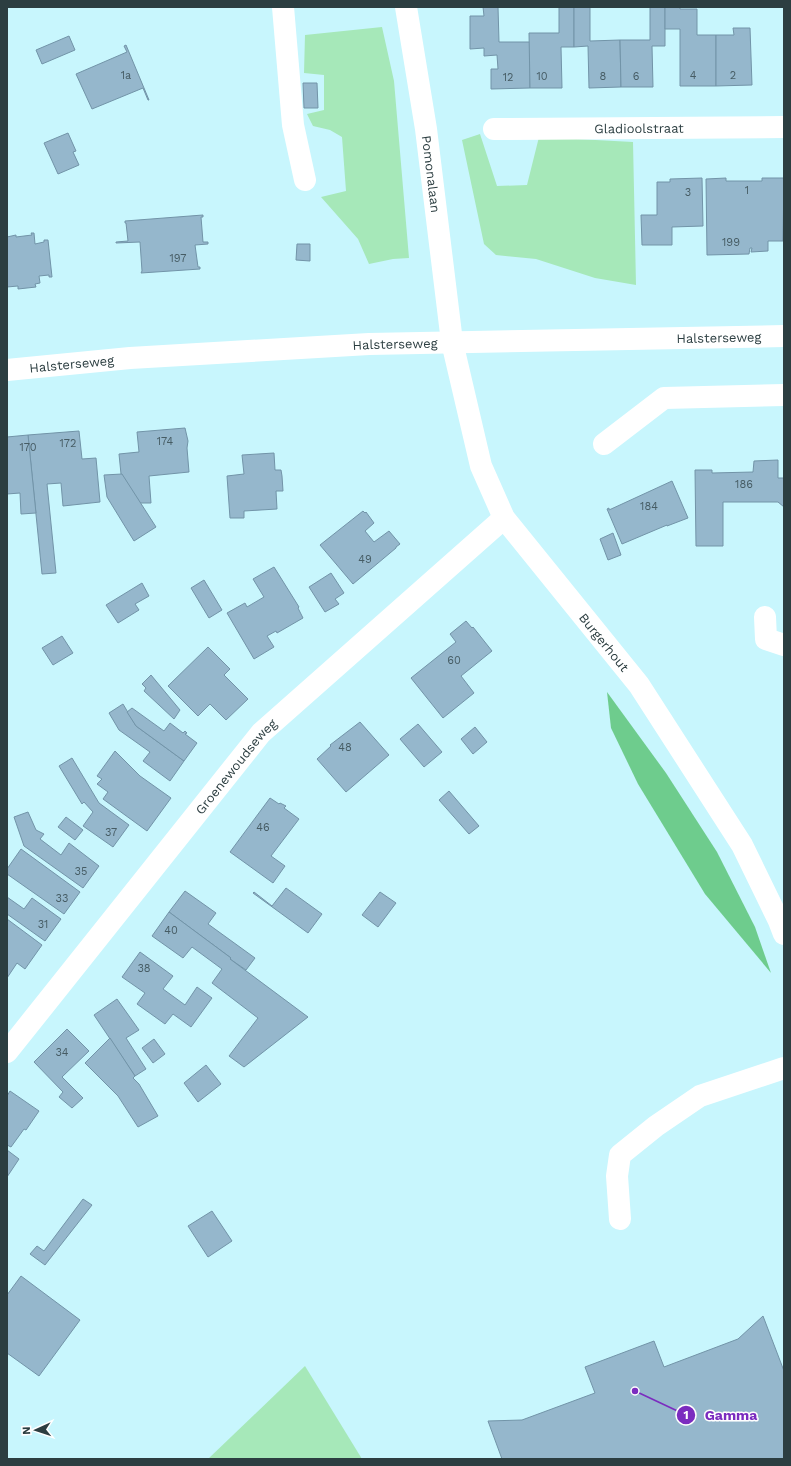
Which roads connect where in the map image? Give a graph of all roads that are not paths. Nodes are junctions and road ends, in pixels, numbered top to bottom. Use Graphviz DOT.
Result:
graph roads {
  1 [pos="283,7"];
  2 [pos="406,7"];
  3 [pos="784,127"];
  4 [pos="494,129"];
  5 [pos="305,180"];
  6 [pos="784,336"];
  7 [pos="452,342"];
  8 [pos="7,370"];
  9 [pos="784,395"];
  10 [pos="604,444"];
  11 [pos="504,518"];
  12 [pos="765,617"];
  13 [pos="784,645"];
  14 [pos="784,934"];
  15 [pos="7,1052"];
  16 [pos="784,1068"];
  17 [pos="620,1219"];
  1 -- 5 [label="street"];
  2 -- 7 [label="street, Pomonalaan"];
  3 -- 4 [label="street, Gladioolstraat"];
  6 -- 7 [label="street, Halsterseweg"];
  7 -- 8 [label="street, Halsterseweg"];
  7 -- 11 [label="street, Burgerhout"];
  9 -- 10 [label="street"];
  11 -- 14 [label="street, Burgerhout"];
  11 -- 15 [label="street, Groenewoudseweg"];
  12 -- 13 [label="street"];
  16 -- 17 [label="street"];
}
